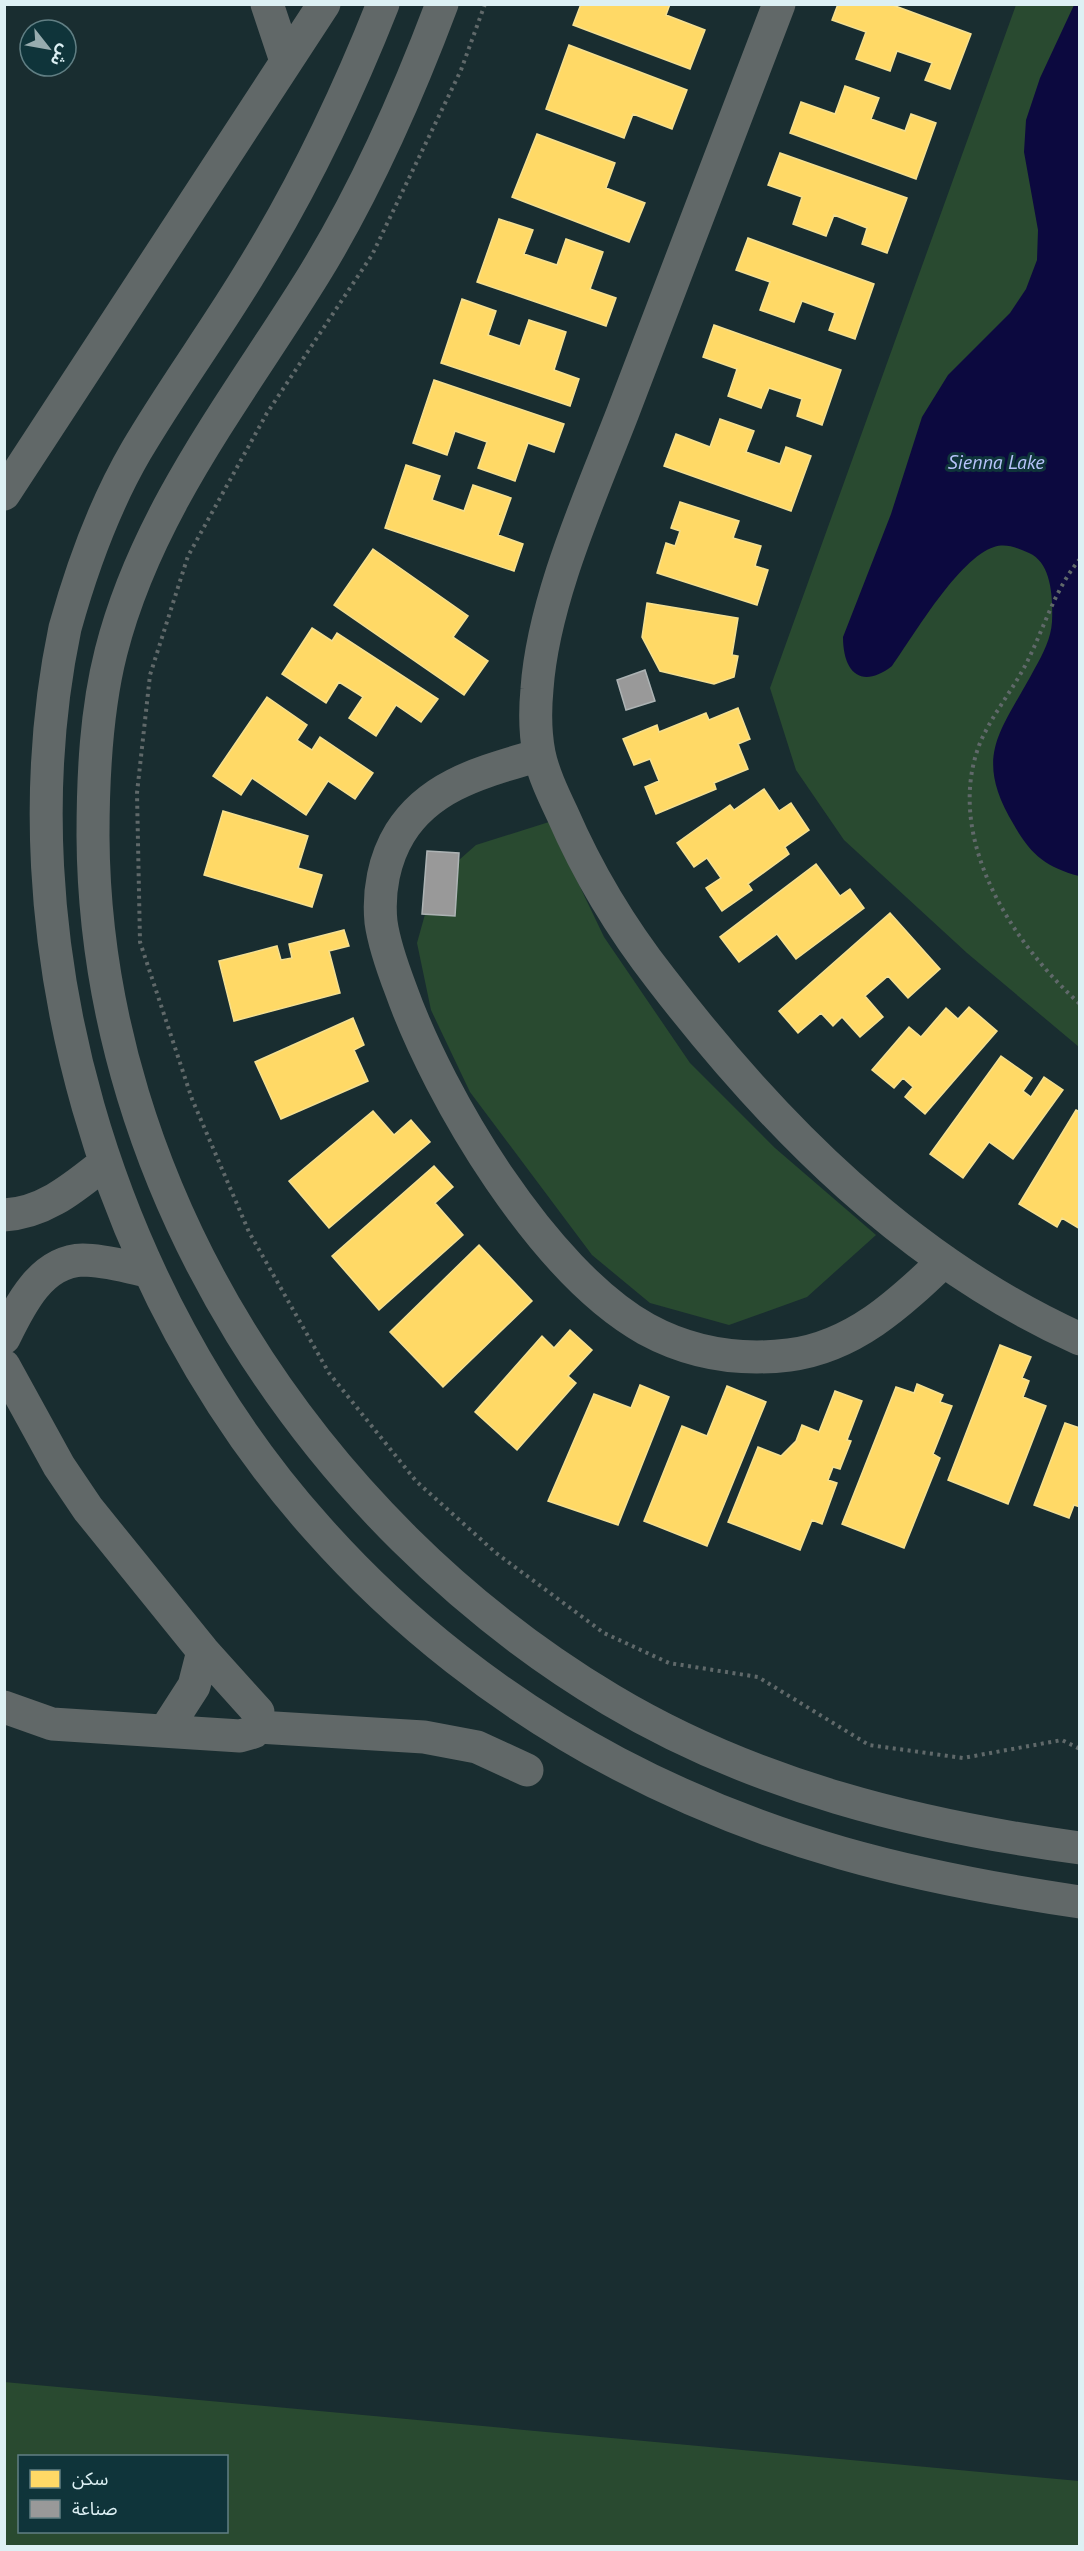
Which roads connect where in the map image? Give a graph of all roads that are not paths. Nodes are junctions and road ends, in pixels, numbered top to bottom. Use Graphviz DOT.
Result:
graph roads {
  1 [pos="267,4"];
  2 [pos="324,4"];
  3 [pos="383,4"];
  4 [pos="442,4"];
  5 [pos="779,4"];
  6 [pos="286,61"];
  7 [pos="4,494"];
  8 [pos="539,755"];
  9 [pos="101,1166"];
  10 [pos="4,1215"];
  11 [pos="944,1261"];
  12 [pos="148,1271"];
  13 [pos="4,1338"];
  14 [pos="1080,1339"];
  15 [pos="4,1366"];
  16 [pos="203,1651"];
  17 [pos="4,1707"];
  18 [pos="258,1727"];
  19 [pos="165,1731"];
  20 [pos="528,1770"];
  21 [pos="1080,1848"];
  22 [pos="1080,1902"];
  1 -- 6 [label="street"];
  2 -- 6 [label="street"];
  3 -- 9 [label="street"];
  4 -- 21 [label="street"];
  5 -- 8 [label="street"];
  6 -- 7 [label="street"];
  8 -- 11 [label="street"];
  8 -- 11 [label="street"];
  9 -- 10 [label="street"];
  9 -- 12 [label="street"];
  11 -- 14 [label="street"];
  12 -- 13 [label="street"];
  12 -- 22 [label="street"];
  15 -- 16 [label="street"];
  16 -- 18 [label="street"];
  16 -- 19 [label="street"];
  17 -- 19 [label="street"];
  18 -- 19 [label="street"];
  18 -- 20 [label="street"];
}
